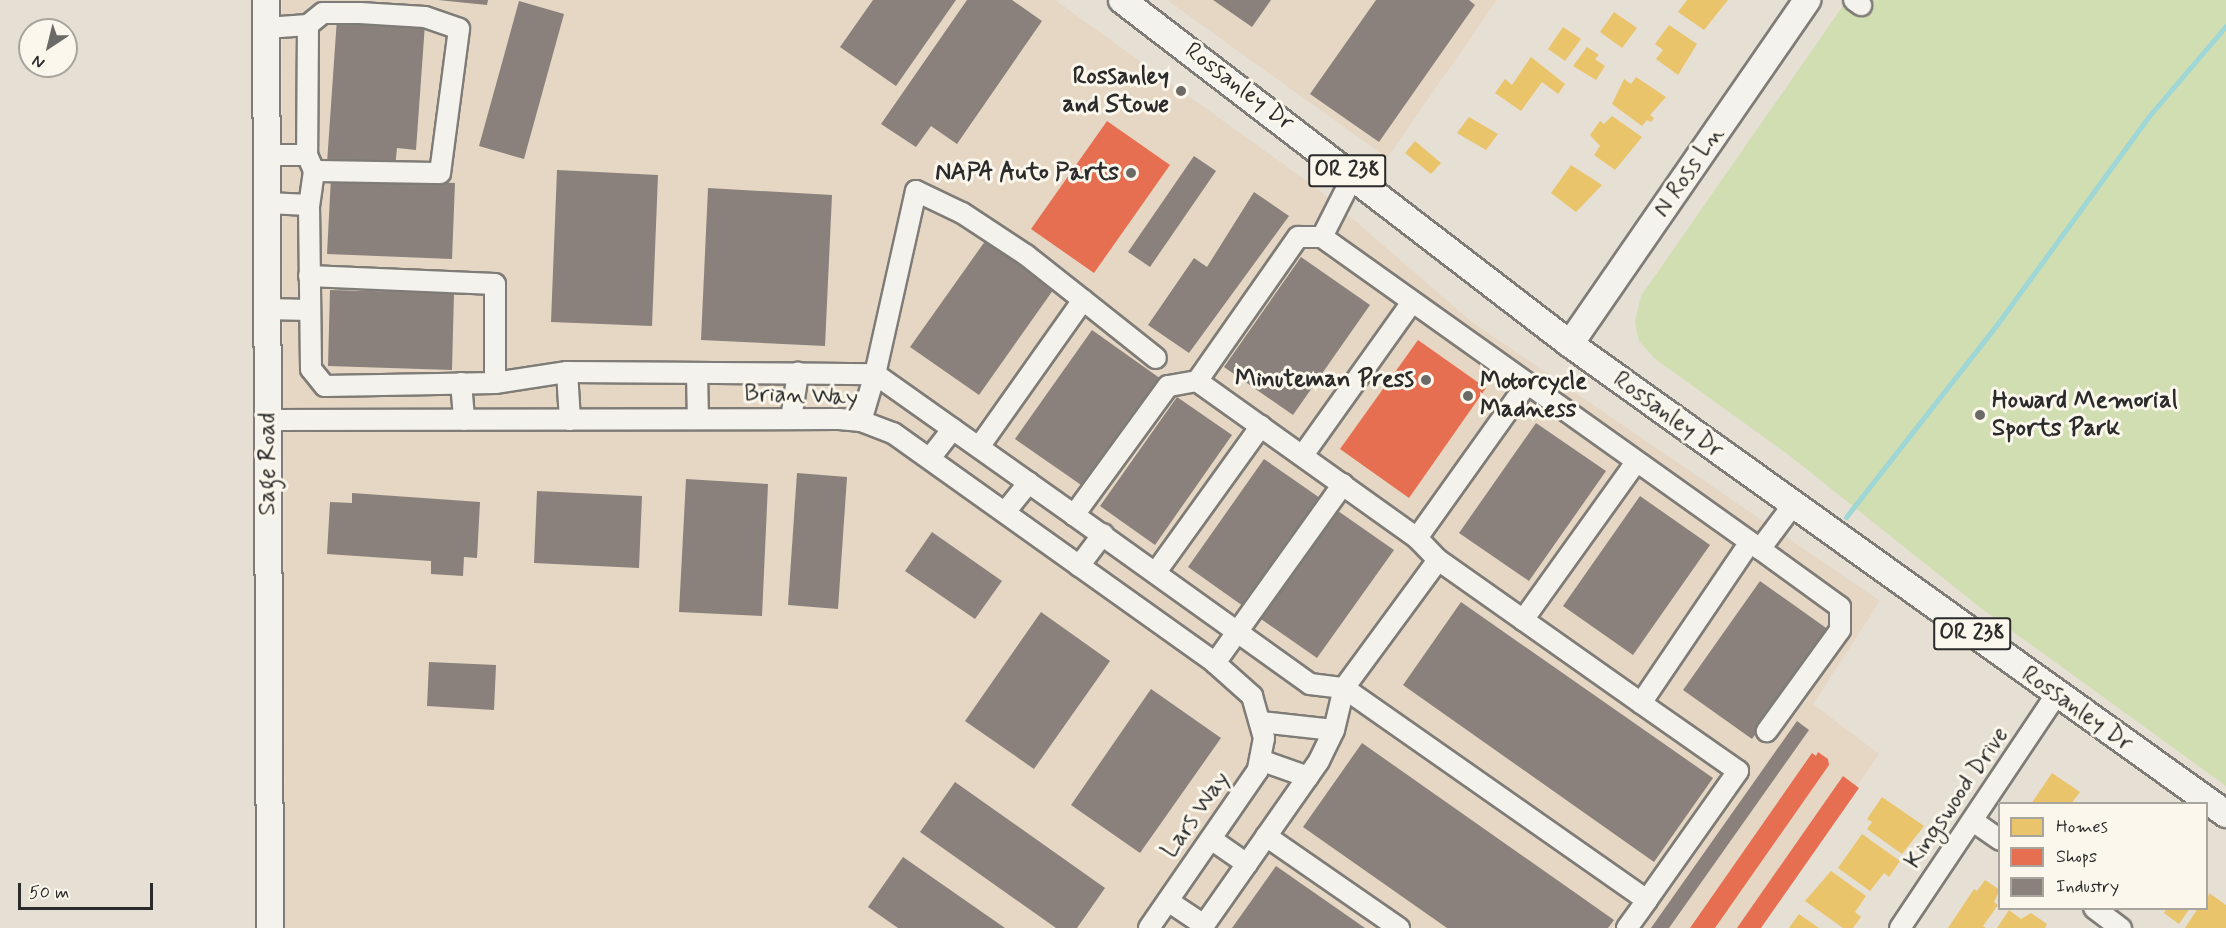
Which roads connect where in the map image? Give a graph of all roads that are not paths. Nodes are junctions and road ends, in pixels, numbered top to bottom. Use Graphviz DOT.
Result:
graph roads {
  1 [pos="266,0"];
  2 [pos="1122,0"];
  3 [pos="1807,0"];
  4 [pos="308,25"];
  5 [pos="266,28"];
  6 [pos="268,155"];
  7 [pos="311,163"];
  8 [pos="1353,176"];
  9 [pos="267,203"];
  10 [pos="309,205"];
  11 [pos="1322,237"];
  12 [pos="309,276"];
  13 [pos="1083,300"];
  14 [pos="1412,302"];
  15 [pos="267,309"];
  16 [pos="309,310"];
  17 [pos="1570,344"];
  18 [pos="1156,358"];
  19 [pos="567,372"];
  20 [pos="697,373"];
  21 [pos="798,373"];
  22 [pos="875,374"];
  23 [pos="1197,381"];
  24 [pos="495,382"];
  25 [pos="461,383"];
  26 [pos="1527,384"];
  27 [pos="698,419"];
  28 [pos="791,419"];
  29 [pos="268,420"];
  30 [pos="464,420"];
  31 [pos="570,420"];
  32 [pos="861,421"];
  33 [pos="1261,426"];
  34 [pos="952,429"];
  35 [pos="979,447"];
  36 [pos="1303,455"];
  37 [pos="930,458"];
  38 [pos="1636,462"];
  39 [pos="1029,482"];
  40 [pos="1343,484"];
  41 [pos="1793,505"];
  42 [pos="1005,512"];
  43 [pos="1074,514"];
  44 [pos="1103,534"];
  45 [pos="1417,538"];
  46 [pos="1755,546"];
  47 [pos="1438,560"];
  48 [pos="1080,566"];
  49 [pos="1156,572"];
  50 [pos="1523,620"];
  51 [pos="1240,630"];
  52 [pos="1215,663"];
  53 [pos="1344,688"];
  54 [pos="2056,695"];
  55 [pos="1641,704"];
  56 [pos="1261,722"];
  57 [pos="1334,730"];
  58 [pos="1767,731"];
  59 [pos="1260,760"];
  60 [pos="1308,777"];
  61 [pos="2226,814"];
  62 [pos="1973,821"];
  63 [pos="1266,836"];
  64 [pos="1211,839"];
  65 [pos="1998,839"];
  66 [pos="1247,864"];
  67 [pos="1647,900"];
  68 [pos="1168,901"];
  69 [pos="2095,910"];
  70 [pos="1203,927"];
  71 [pos="270,928"];
  72 [pos="1149,928"];
  73 [pos="1400,928"];
  74 [pos="1627,928"];
  75 [pos="1900,928"];
  76 [pos="2121,928"];
  1 -- 5 [label="main road, Sage Road"];
  2 -- 8 [label="main road, Rossanley Dr / OR 238"];
  3 -- 17 [label="main road, N Ross Ln"];
  4 -- 5 [label="street"];
  4 -- 7 [label="street"];
  4 -- 7 [label="street"];
  5 -- 6 [label="main road, Sage Road"];
  6 -- 7 [label="street"];
  6 -- 9 [label="main road, Sage Road"];
  7 -- 10 [label="street"];
  8 -- 11 [label="street"];
  8 -- 17 [label="main road, Rossanley Dr / OR 238"];
  9 -- 10 [label="street"];
  9 -- 15 [label="main road, Sage Road"];
  10 -- 12 [label="street"];
  11 -- 14 [label="street"];
  11 -- 23 [label="street"];
  12 -- 16 [label="street"];
  12 -- 24 [label="street"];
  13 -- 18 [label="street"];
  13 -- 22 [label="street"];
  13 -- 35 [label="street"];
  14 -- 26 [label="street"];
  14 -- 36 [label="street"];
  15 -- 16 [label="street"];
  15 -- 29 [label="main road, Sage Road"];
  16 -- 25 [label="street"];
  17 -- 41 [label="main road, Rossanley Dr / OR 238"];
  19 -- 20 [label="street"];
  19 -- 24 [label="street"];
  19 -- 31 [label="street"];
  20 -- 21 [label="street"];
  20 -- 27 [label="street"];
  21 -- 22 [label="street"];
  21 -- 28 [label="street"];
  22 -- 32 [label="street"];
  22 -- 34 [label="street"];
  23 -- 33 [label="street"];
  23 -- 43 [label="street"];
  24 -- 25 [label="street"];
  25 -- 30 [label="street"];
  26 -- 38 [label="street"];
  26 -- 45 [label="street"];
  27 -- 28 [label="street, Brian Way"];
  27 -- 31 [label="street, Brian Way"];
  28 -- 32 [label="street, Brian Way"];
  29 -- 30 [label="street, Brian Way"];
  29 -- 71 [label="main road, Sage Road"];
  30 -- 31 [label="street, Brian Way"];
  32 -- 37 [label="street, Brian Way"];
  33 -- 36 [label="street"];
  33 -- 49 [label="street"];
  34 -- 35 [label="street"];
  34 -- 37 [label="street"];
  35 -- 39 [label="street"];
  36 -- 40 [label="street"];
  37 -- 42 [label="street, Brian Way"];
  38 -- 46 [label="street"];
  38 -- 50 [label="street"];
  39 -- 42 [label="street"];
  39 -- 43 [label="street"];
  40 -- 45 [label="street"];
  40 -- 51 [label="street"];
  41 -- 46 [label="street"];
  41 -- 54 [label="main road, Rossanley Dr / OR 238"];
  42 -- 48 [label="street, Brian Way"];
  43 -- 44 [label="street"];
  44 -- 48 [label="street"];
  44 -- 49 [label="street"];
  45 -- 47 [label="street"];
  46 -- 55 [label="street"];
  46 -- 58 [label="street"];
  47 -- 50 [label="street"];
  47 -- 53 [label="street"];
  48 -- 52 [label="street, Brian Way"];
  49 -- 51 [label="street"];
  50 -- 55 [label="street"];
  51 -- 52 [label="street"];
  51 -- 53 [label="street"];
  52 -- 56 [label="street, Brian Way"];
  53 -- 57 [label="street"];
  53 -- 67 [label="street"];
  54 -- 61 [label="main road, Rossanley Dr / OR 238"];
  54 -- 62 [label="street, Kingswood Drive"];
  55 -- 67 [label="street"];
  56 -- 57 [label="street"];
  56 -- 59 [label="street, Lars Way"];
  57 -- 60 [label="street"];
  59 -- 60 [label="street"];
  59 -- 64 [label="street, Lars Way"];
  60 -- 63 [label="street"];
  62 -- 65 [label="street"];
  62 -- 75 [label="street, Kingswood Drive"];
  63 -- 66 [label="street"];
  63 -- 73 [label="street"];
  64 -- 66 [label="street"];
  64 -- 68 [label="street, Lars Way"];
  66 -- 70 [label="street"];
  67 -- 74 [label="street"];
  68 -- 70 [label="street"];
  68 -- 72 [label="street, Lars Way"];
  69 -- 76 [label="street"];
}
